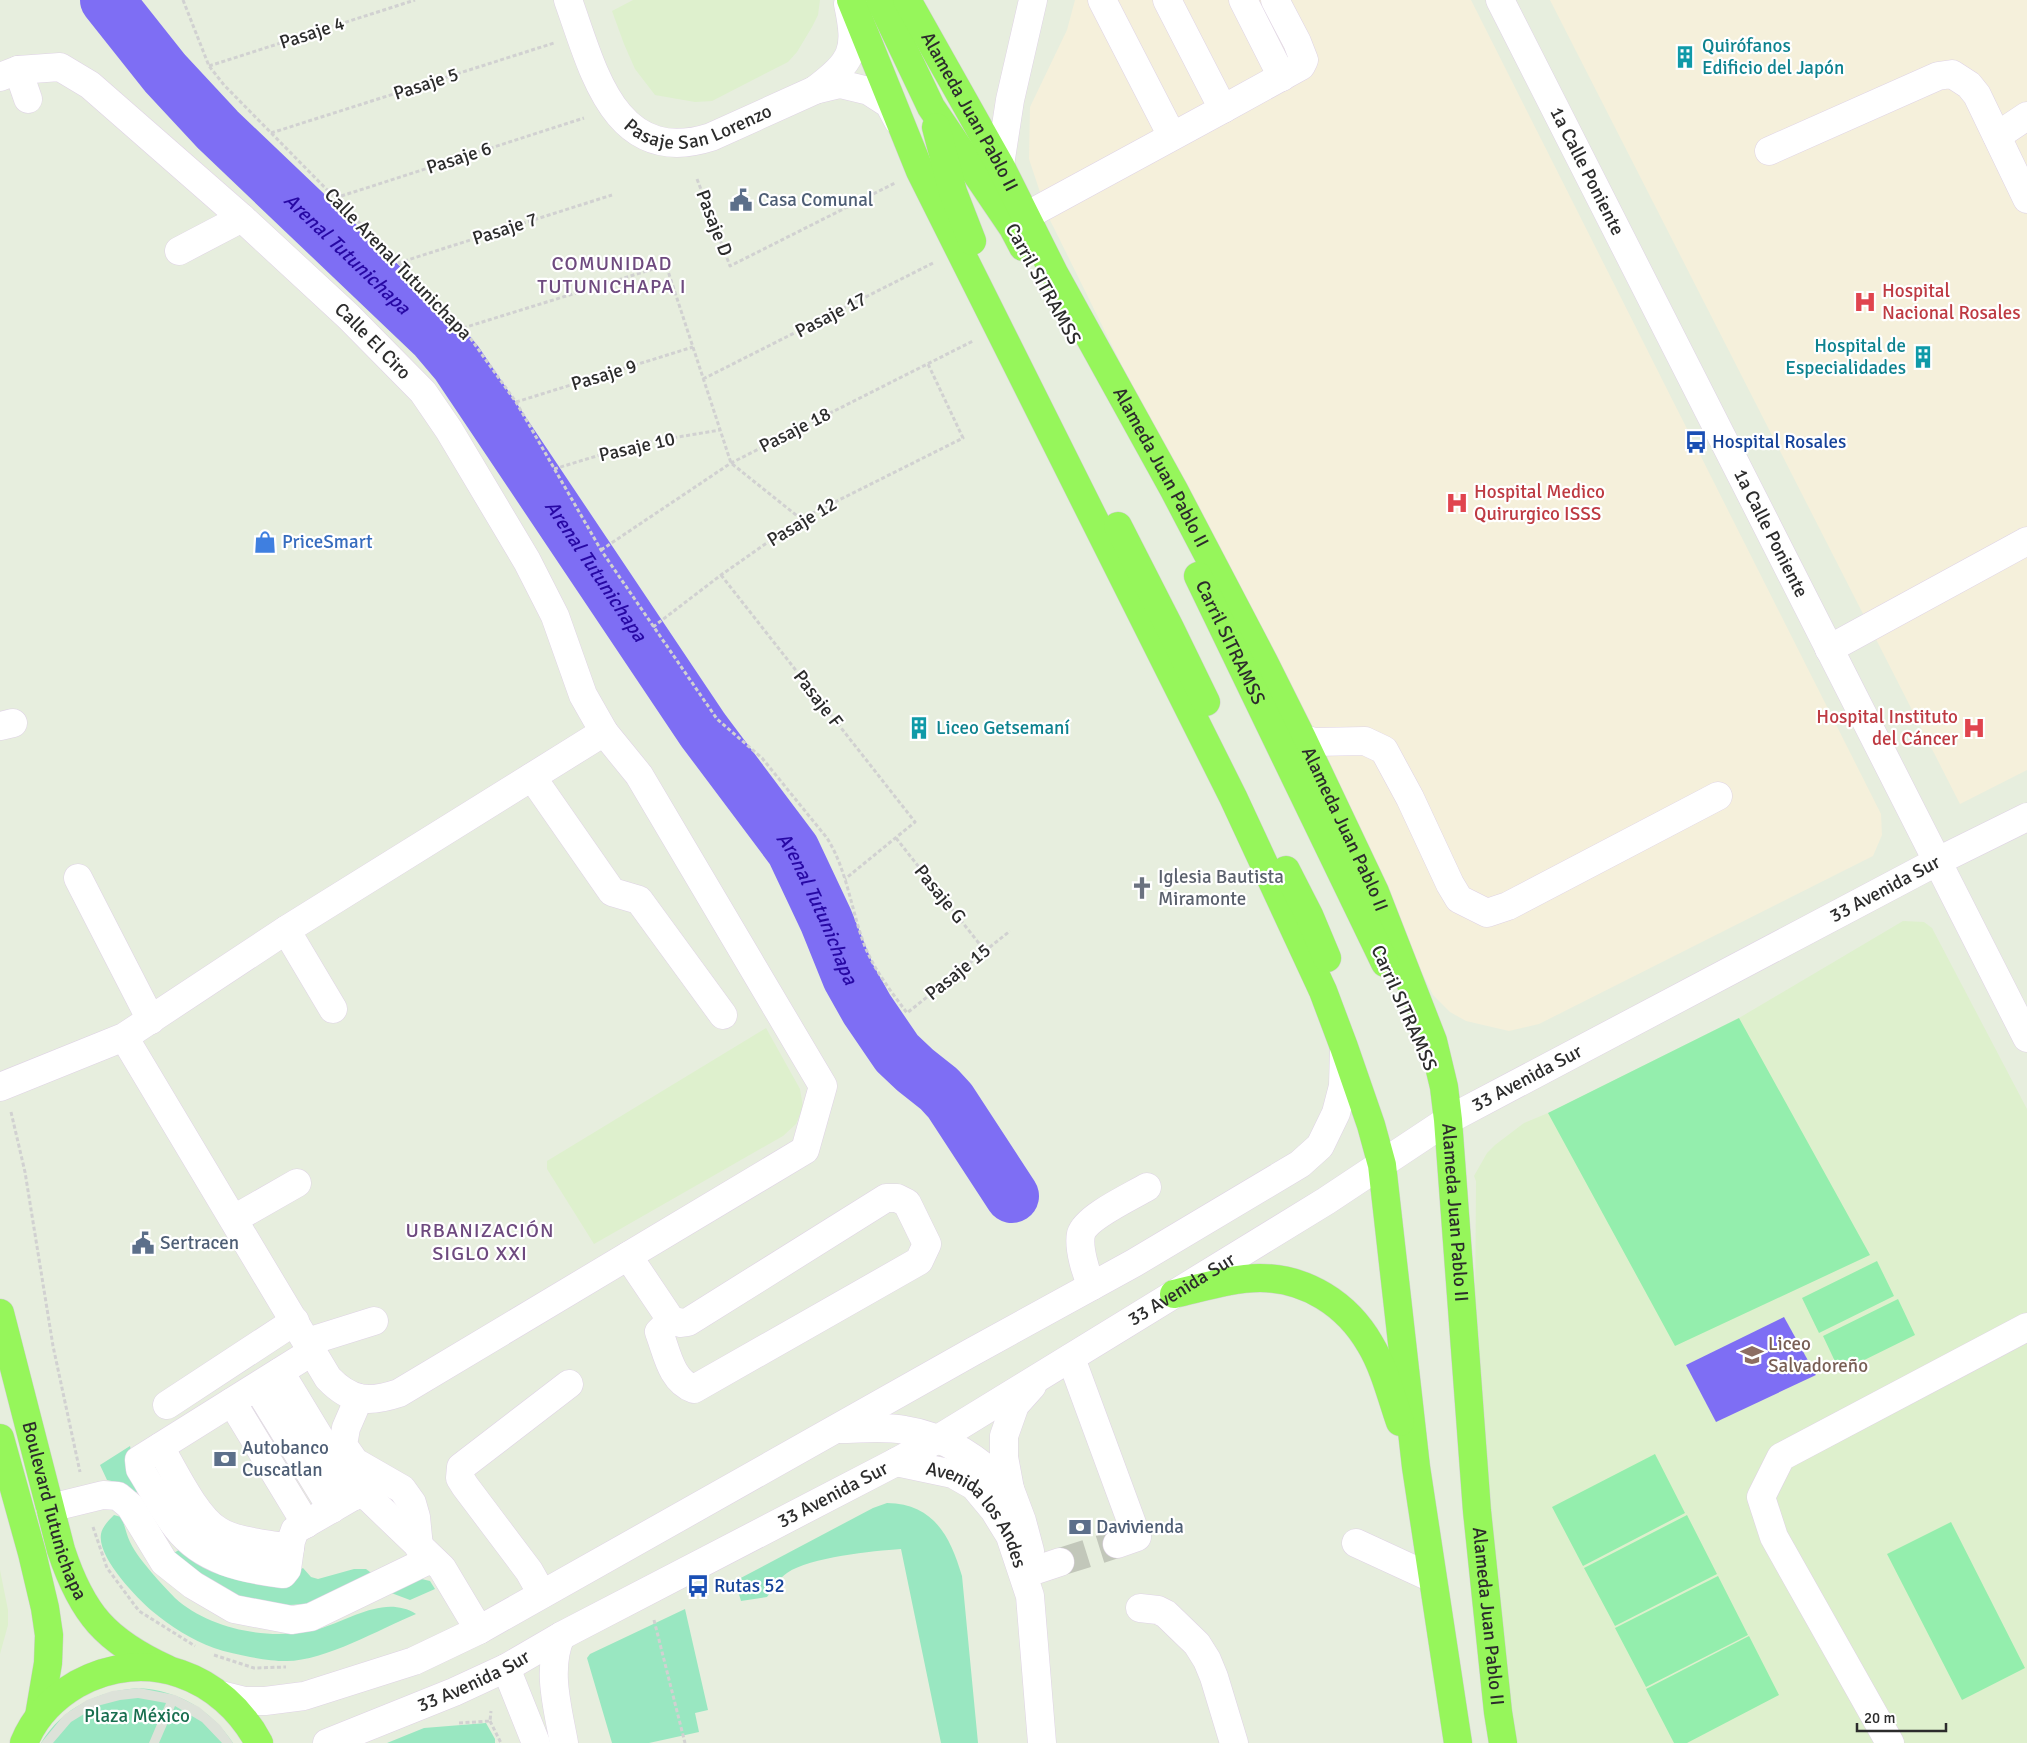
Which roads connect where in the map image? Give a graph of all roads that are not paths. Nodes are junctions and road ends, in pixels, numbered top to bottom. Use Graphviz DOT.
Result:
graph roads {
  1 [pos="568,0"];
  2 [pos="847,0"];
  3 [pos="851,0"];
  4 [pos="880,0"];
  5 [pos="907,0"];
  6 [pos="1033,0"];
  7 [pos="1102,0"];
  8 [pos="1167,0"];
  9 [pos="1243,0"];
  10 [pos="1275,0"];
  11 [pos="1500,0"];
  12 [pos="9,73"];
  13 [pos="1282,77"];
  14 [pos="815,90"];
  15 [pos="28,99"];
  16 [pos="931,106"];
  17 [pos="1223,109"];
  18 [pos="2027,116"];
  19 [pos="904,134"];
  20 [pos="1172,136"];
  21 [pos="1997,136"];
  22 [pos="1769,151"];
  23 [pos="1000,165"];
  24 [pos="2027,199"];
  25 [pos="1021,207"];
  26 [pos="242,218"];
  27 [pos="179,251"];
  28 [pos="2027,541"];
  29 [pos="1829,649"];
  30 [pos="604,732"];
  31 [pos="1302,738"];
  32 [pos="532,777"];
  33 [pos="1718,796"];
  34 [pos="2027,817"];
  35 [pos="1938,861"];
  36 [pos="78,878"];
  37 [pos="286,930"];
  38 [pos="333,1008"];
  39 [pos="723,1015"];
  40 [pos="151,1020"];
  41 [pos="124,1037"];
  42 [pos="2027,1038"];
  43 [pos="1344,1047"];
  44 [pos="0,1087"];
  45 [pos="1448,1120"];
  46 [pos="1372,1125"];
  47 [pos="1382,1165"];
  48 [pos="297,1183"];
  49 [pos="1147,1187"];
  50 [pos="234,1219"];
  51 [pos="628,1256"];
  52 [pos="1092,1286"];
  53 [pos="1174,1294"];
  54 [pos="0,1313"];
  55 [pos="671,1320"];
  56 [pos="374,1321"];
  57 [pos="2027,1327"];
  58 [pos="305,1338"];
  59 [pos="1071,1358"];
  60 [pos="1041,1376"];
  61 [pos="569,1384"];
  62 [pos="250,1391"];
  63 [pos="359,1398"];
  64 [pos="167,1405"];
  65 [pos="835,1429"];
  66 [pos="0,1438"];
  67 [pos="938,1439"];
  68 [pos="160,1448"];
  69 [pos="896,1462"];
  70 [pos="1416,1467"];
  71 [pos="1010,1489"];
  72 [pos="50,1508"];
  73 [pos="313,1525"];
  74 [pos="1356,1542"];
  75 [pos="1117,1544"];
  76 [pos="425,1553"];
  77 [pos="1042,1576"];
  78 [pos="1432,1578"];
  79 [pos="542,1594"];
  80 [pos="1140,1608"];
  81 [pos="480,1630"];
  82 [pos="561,1636"];
  83 [pos="506,1668"];
  84 [pos="167,1669"];
  85 [pos="221,1695"];
  86 [pos="39,1716"];
  87 [pos="24,1743"];
  88 [pos="259,1743"];
  89 [pos="327,1743"];
  90 [pos="536,1743"];
  91 [pos="564,1743"];
  92 [pos="1042,1743"];
  93 [pos="1234,1743"];
  94 [pos="1458,1743"];
  95 [pos="1503,1743"];
  96 [pos="1890,1743"];
  1 -- 14 [label="street, Pasaje San Lorenzo"];
  2 -- 14 [label="street, Pasaje San Lorenzo"];
  3 -- 19 [label="main road"];
  4 -- 16 [label="main road, Carril SITRAMSS"];
  5 -- 23 [label="main road, Alameda Juan Pablo II"];
  6 -- 23 [label="street"];
  7 -- 20 [label="street"];
  8 -- 17 [label="street"];
  9 -- 13 [label="street"];
  10 -- 13 [label="street"];
  11 -- 29 [label="street, 1a Calle Poniente"];
  12 -- 15 [label="street"];
  12 -- 26 [label="street, Calle El Ciro"];
  13 -- 17 [label="street"];
  14 -- 19 [label="street, Pasaje San Lorenzo"];
  16 -- 45 [label="main road, Carril SITRAMSS"];
  16 -- 46 [label="main road, Carril SITRAMSS"];
  17 -- 20 [label="street"];
  18 -- 21 [label="street"];
  19 -- 43 [label="main road"];
  20 -- 25 [label="street"];
  21 -- 22 [label="street"];
  21 -- 24 [label="street"];
  23 -- 25 [label="main road, Alameda Juan Pablo II"];
  25 -- 31 [label="main road, Alameda Juan Pablo II"];
  26 -- 27 [label="street"];
  26 -- 30 [label="street, Calle El Ciro"];
  28 -- 29 [label="street"];
  29 -- 35 [label="street, 1a Calle Poniente"];
  30 -- 32 [label="street"];
  30 -- 51 [label="street, Calle El Ciro"];
  31 -- 33 [label="street"];
  31 -- 45 [label="main road, Alameda Juan Pablo II"];
  32 -- 37 [label="street"];
  32 -- 39 [label="street"];
  34 -- 35 [label="street, 33 Avenida Sur"];
  35 -- 42 [label="street, 1a Calle Poniente"];
  35 -- 45 [label="street, 33 Avenida Sur"];
  36 -- 40 [label="street"];
  37 -- 38 [label="street"];
  37 -- 40 [label="street"];
  40 -- 41 [label="street"];
  41 -- 44 [label="street"];
  41 -- 50 [label="street"];
  43 -- 46 [label="main road"];
  43 -- 52 [label="street"];
  45 -- 47 [label="street, 33 Avenida Sur"];
  45 -- 95 [label="main road, Alameda Juan Pablo II"];
  46 -- 47 [label="main road"];
  47 -- 53 [label="street, 33 Avenida Sur"];
  47 -- 70 [label="main road"];
  48 -- 50 [label="street"];
  49 -- 52 [label="street"];
  50 -- 58 [label="street"];
  51 -- 55 [label="street"];
  51 -- 63 [label="street, Calle El Ciro"];
  52 -- 65 [label="street"];
  53 -- 59 [label="street, 33 Avenida Sur"];
  53 -- 70 [label="main road"];
  54 -- 72 [label="main road, Boulevard Tutunichapa"];
  55 -- 55 [label="street"];
  56 -- 58 [label="street"];
  57 -- 96 [label="street"];
  58 -- 62 [label="street"];
  58 -- 63 [label="street"];
  58 -- 64 [label="street"];
  59 -- 60 [label="street, 33 Avenida Sur"];
  59 -- 75 [label="street"];
  60 -- 67 [label="street, 33 Avenida Sur"];
  60 -- 71 [label="street, Avenida los Andes"];
  61 -- 79 [label="street"];
  62 -- 68 [label="street"];
  62 -- 73 [label="street"];
  62 -- 73 [label="street"];
  63 -- 76 [label="street"];
  65 -- 67 [label="street"];
  65 -- 79 [label="street"];
  66 -- 86 [label="main road, Boulevard Tutunichapa"];
  67 -- 69 [label="street, 33 Avenida Sur"];
  67 -- 71 [label="street"];
  68 -- 73 [label="street"];
  68 -- 73 [label="street"];
  69 -- 77 [label="street, Avenida los Andes"];
  69 -- 82 [label="street, 33 Avenida Sur"];
  70 -- 78 [label="main road"];
  71 -- 77 [label="street, Avenida los Andes"];
  72 -- 76 [label="street"];
  72 -- 84 [label="main road, Boulevard Tutunichapa"];
  73 -- 76 [label="street"];
  74 -- 78 [label="street"];
  76 -- 81 [label="street"];
  77 -- 92 [label="street, Avenida los Andes"];
  78 -- 94 [label="main road"];
  79 -- 81 [label="street"];
  80 -- 93 [label="street"];
  81 -- 85 [label="street"];
  82 -- 83 [label="street, 33 Avenida Sur"];
  82 -- 91 [label="street"];
  83 -- 89 [label="street, 33 Avenida Sur"];
  83 -- 90 [label="street"];
  84 -- 85 [label="main road, Boulevard Tutunichapa"];
  84 -- 86 [label="main road"];
  85 -- 88 [label="main road, Boulevard Tutunichapa"];
  86 -- 87 [label="main road"];
}
